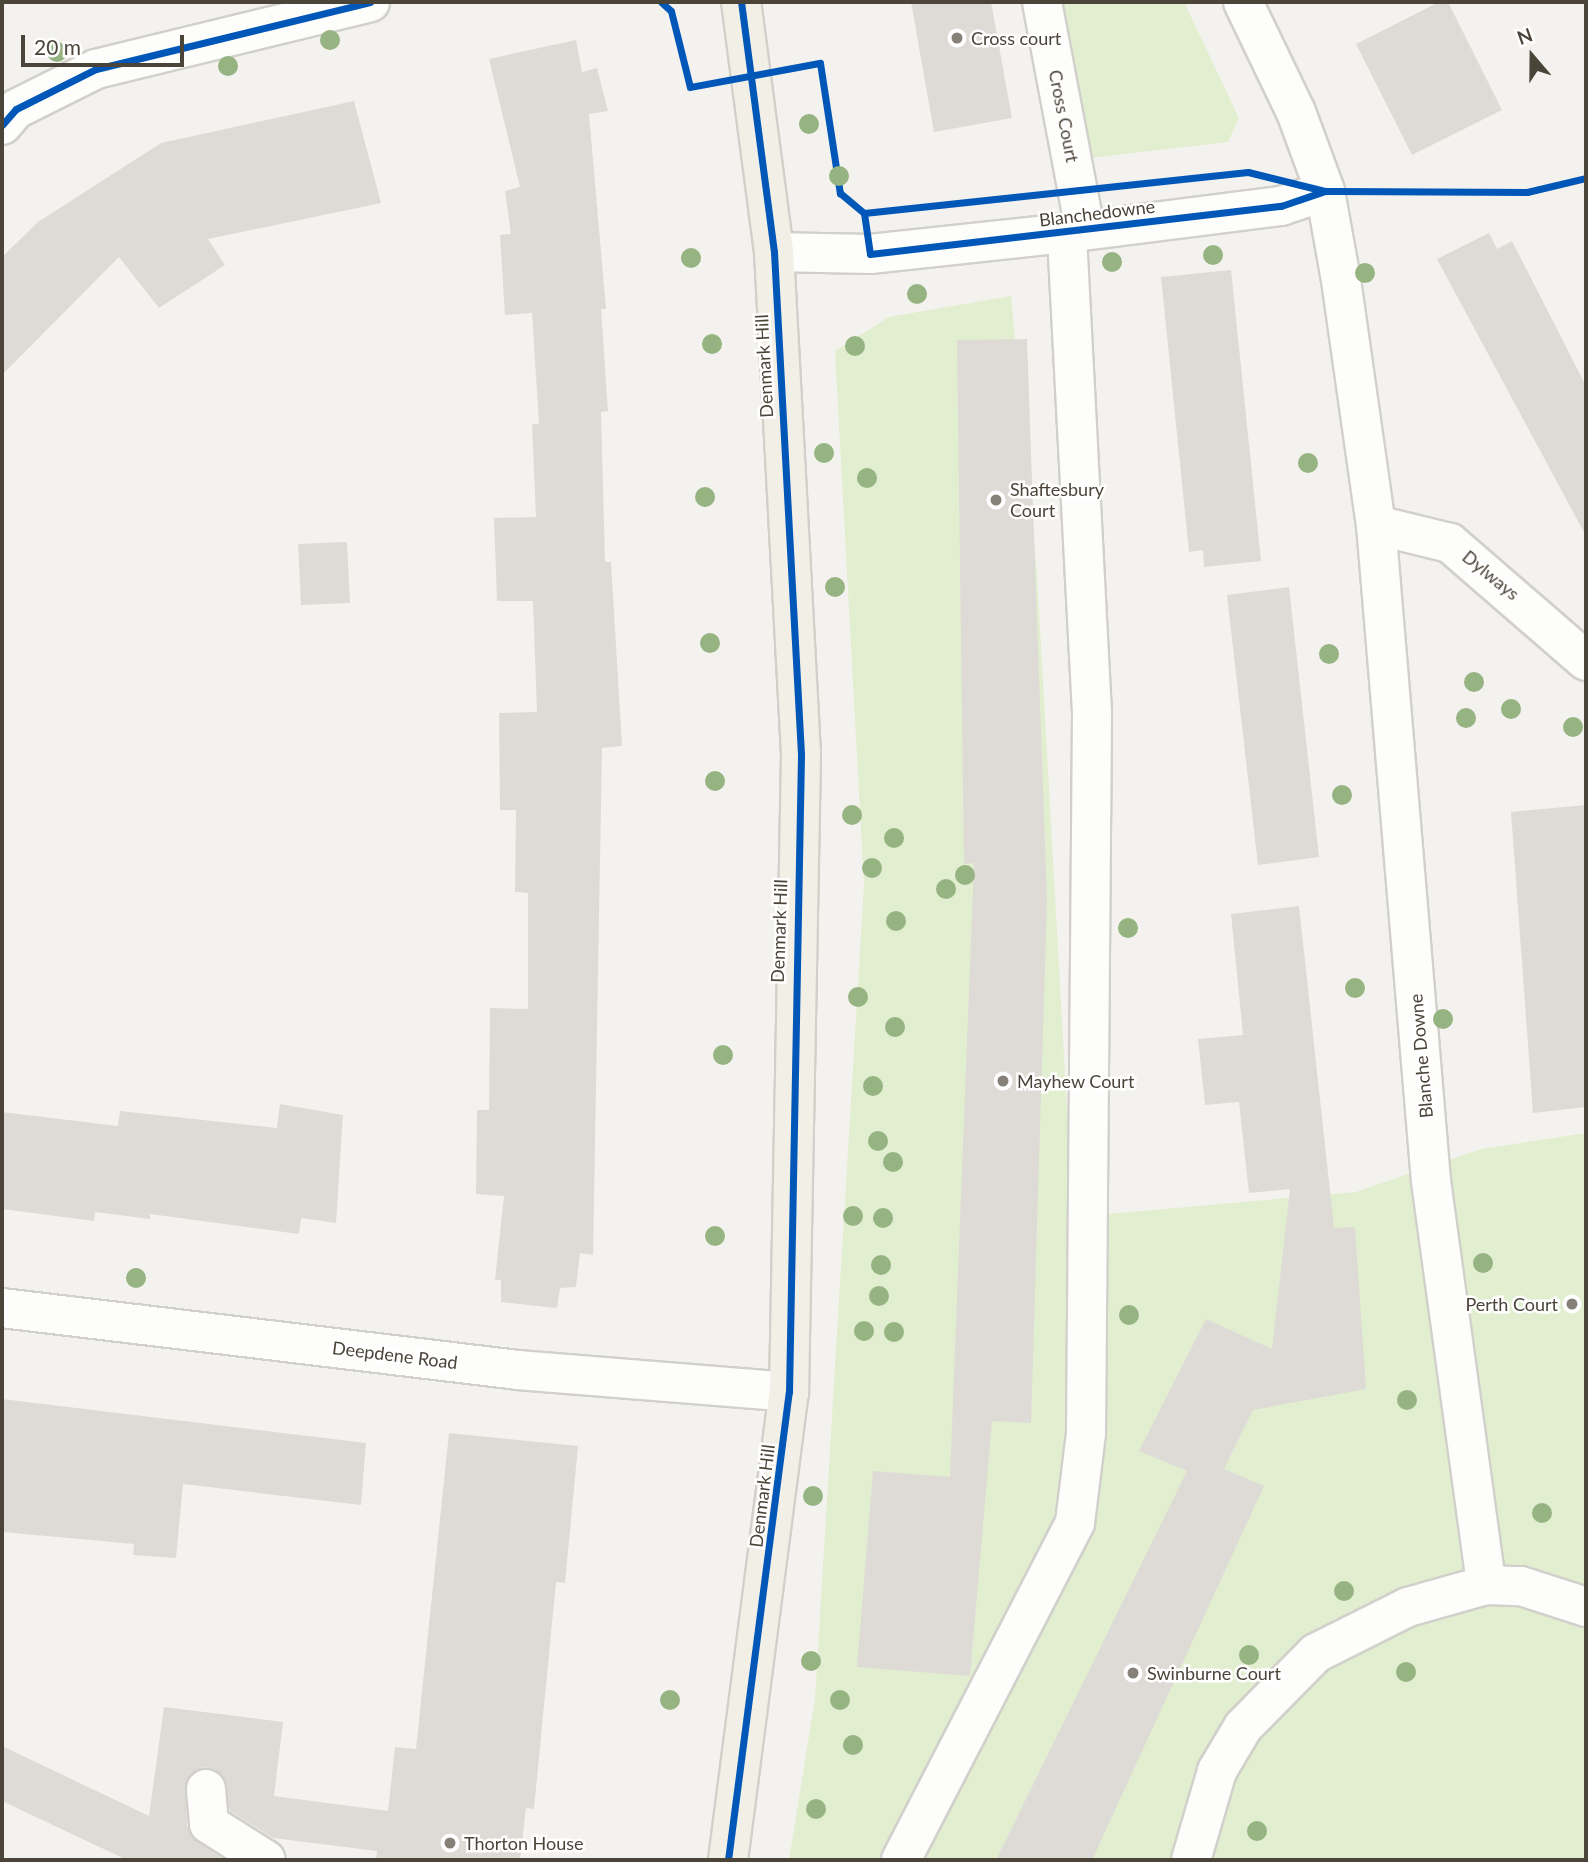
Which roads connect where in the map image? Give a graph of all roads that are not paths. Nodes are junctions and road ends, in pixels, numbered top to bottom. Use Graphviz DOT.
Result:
graph roads {
  1 [pos="370,2"];
  2 [pos="741,2"];
  3 [pos="1041,2"];
  4 [pos="1243,2"];
  5 [pos="2,125"];
  6 [pos="1325,191"];
  7 [pos="1076,232"];
  8 [pos="774,252"];
  9 [pos="1376,525"];
  10 [pos="1586,661"];
  11 [pos="2,1308"];
  12 [pos="789,1392"];
  13 [pos="1486,1585"];
  14 [pos="1586,1607"];
  15 [pos="206,1789"];
  16 [pos="266,1860"];
  17 [pos="728,1860"];
  18 [pos="901,1860"];
  19 [pos="1191,1860"];
  1 -- 5 [label="street"];
  2 -- 8 [label="main road, Denmark Hill"];
  3 -- 7 [label="street, Cross Court"];
  4 -- 6 [label="street"];
  6 -- 7 [label="street, Blanchedowne"];
  6 -- 9 [label="street"];
  7 -- 8 [label="street, Blanchedowne"];
  7 -- 18 [label="street, Cross Court"];
  8 -- 12 [label="main road, Denmark Hill"];
  9 -- 10 [label="street, Dylways"];
  9 -- 13 [label="street, Blanche Downe"];
  11 -- 12 [label="street, Deepdene Road"];
  12 -- 17 [label="main road, Denmark Hill"];
  13 -- 14 [label="street"];
  13 -- 19 [label="street"];
  15 -- 16 [label="street"];
}
